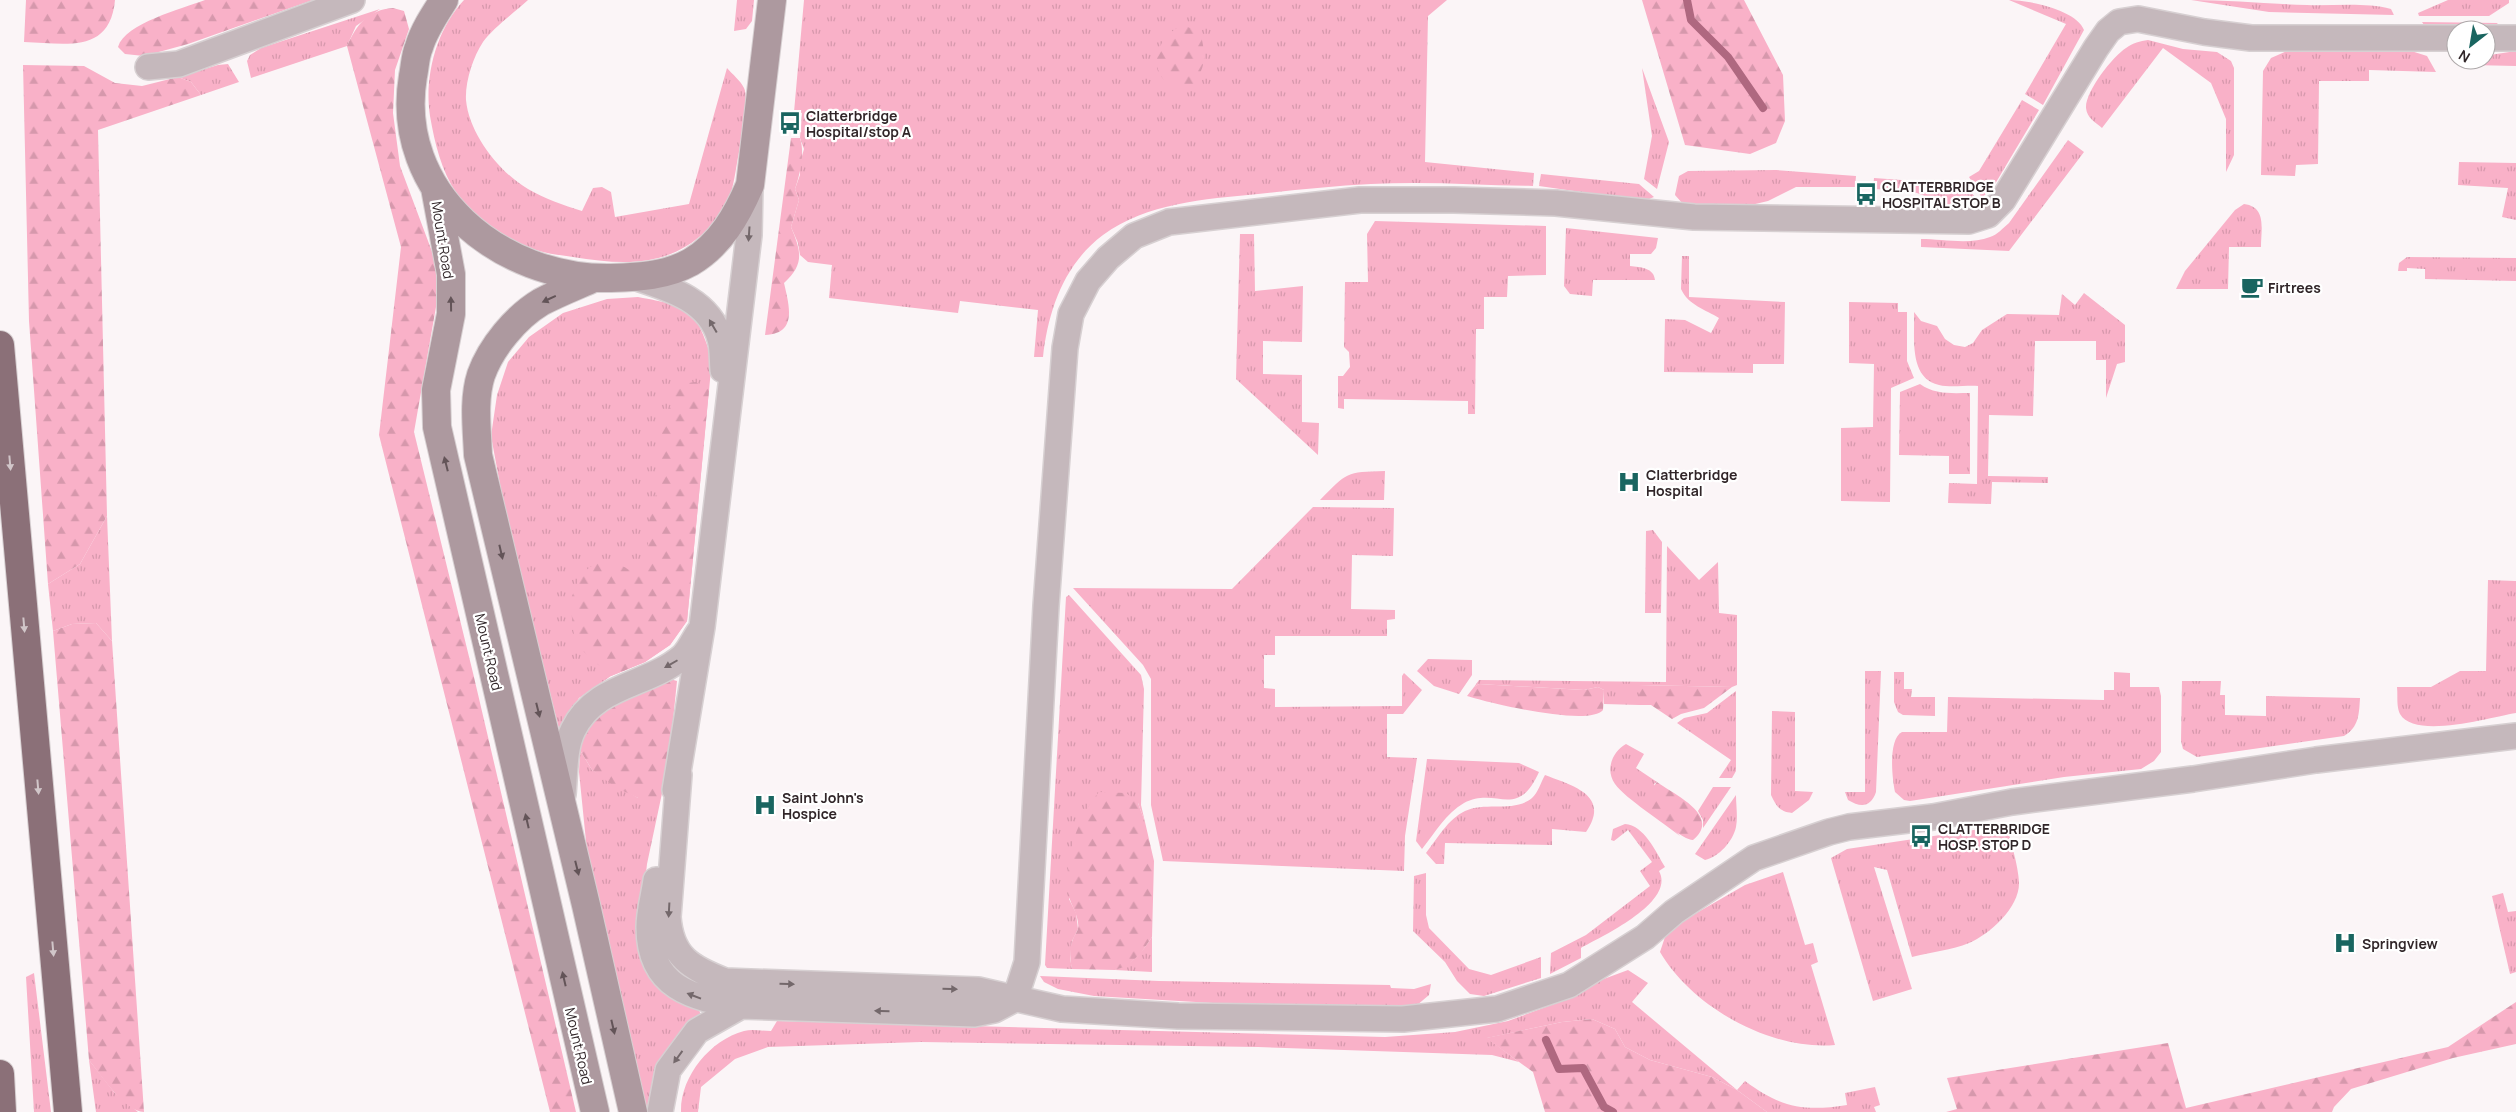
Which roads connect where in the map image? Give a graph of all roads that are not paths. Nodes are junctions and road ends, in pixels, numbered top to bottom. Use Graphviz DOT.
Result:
graph roads {
  1 [pos="352,0"];
  2 [pos="772,0"];
  3 [pos="441,1"];
  4 [pos="2446,38"];
  5 [pos="2496,38"];
  6 [pos="2516,38"];
  7 [pos="148,67"];
  8 [pos="750,185"];
  9 [pos="434,188"];
  10 [pos="634,277"];
  11 [pos="594,278"];
  12 [pos="0,345"];
  13 [pos="727,407"];
  14 [pos="702,627"];
  15 [pos="2516,736"];
  16 [pos="679,775"];
  17 [pos="562,809"];
  18 [pos="1015,999"];
  19 [pos="741,1006"];
  20 [pos="0,1074"];
  21 [pos="2,1112"];
  22 [pos="68,1112"];
  23 [pos="595,1112"];
  24 [pos="633,1112"];
  25 [pos="660,1112"];
  1 -- 7 [label="street"];
  2 -- 8 [label="main road"];
  3 -- 9 [label="main road"];
  4 -- 18 [label="street"];
  5 -- 6 [label="street"];
  8 -- 10 [label="main road"];
  8 -- 13 [label="street, one-way"];
  9 -- 11 [label="main road"];
  23 -- 9 [label="main road, Mount Road, one-way"];
  10 -- 11 [label="main road"];
  13 -- 10 [label="street, one-way"];
  11 -- 17 [label="main road, one-way"];
  12 -- 22 [label="highway, one-way"];
  13 -- 14 [label="street"];
  14 -- 16 [label="street"];
  14 -- 17 [label="street, one-way"];
  15 -- 18 [label="street"];
  16 -- 18 [label="street, one-way"];
  19 -- 16 [label="street, one-way"];
  17 -- 24 [label="main road, one-way"];
  18 -- 19 [label="street, one-way"];
  19 -- 25 [label="street, one-way"];
  20 -- 21 [label="highway"];
}
